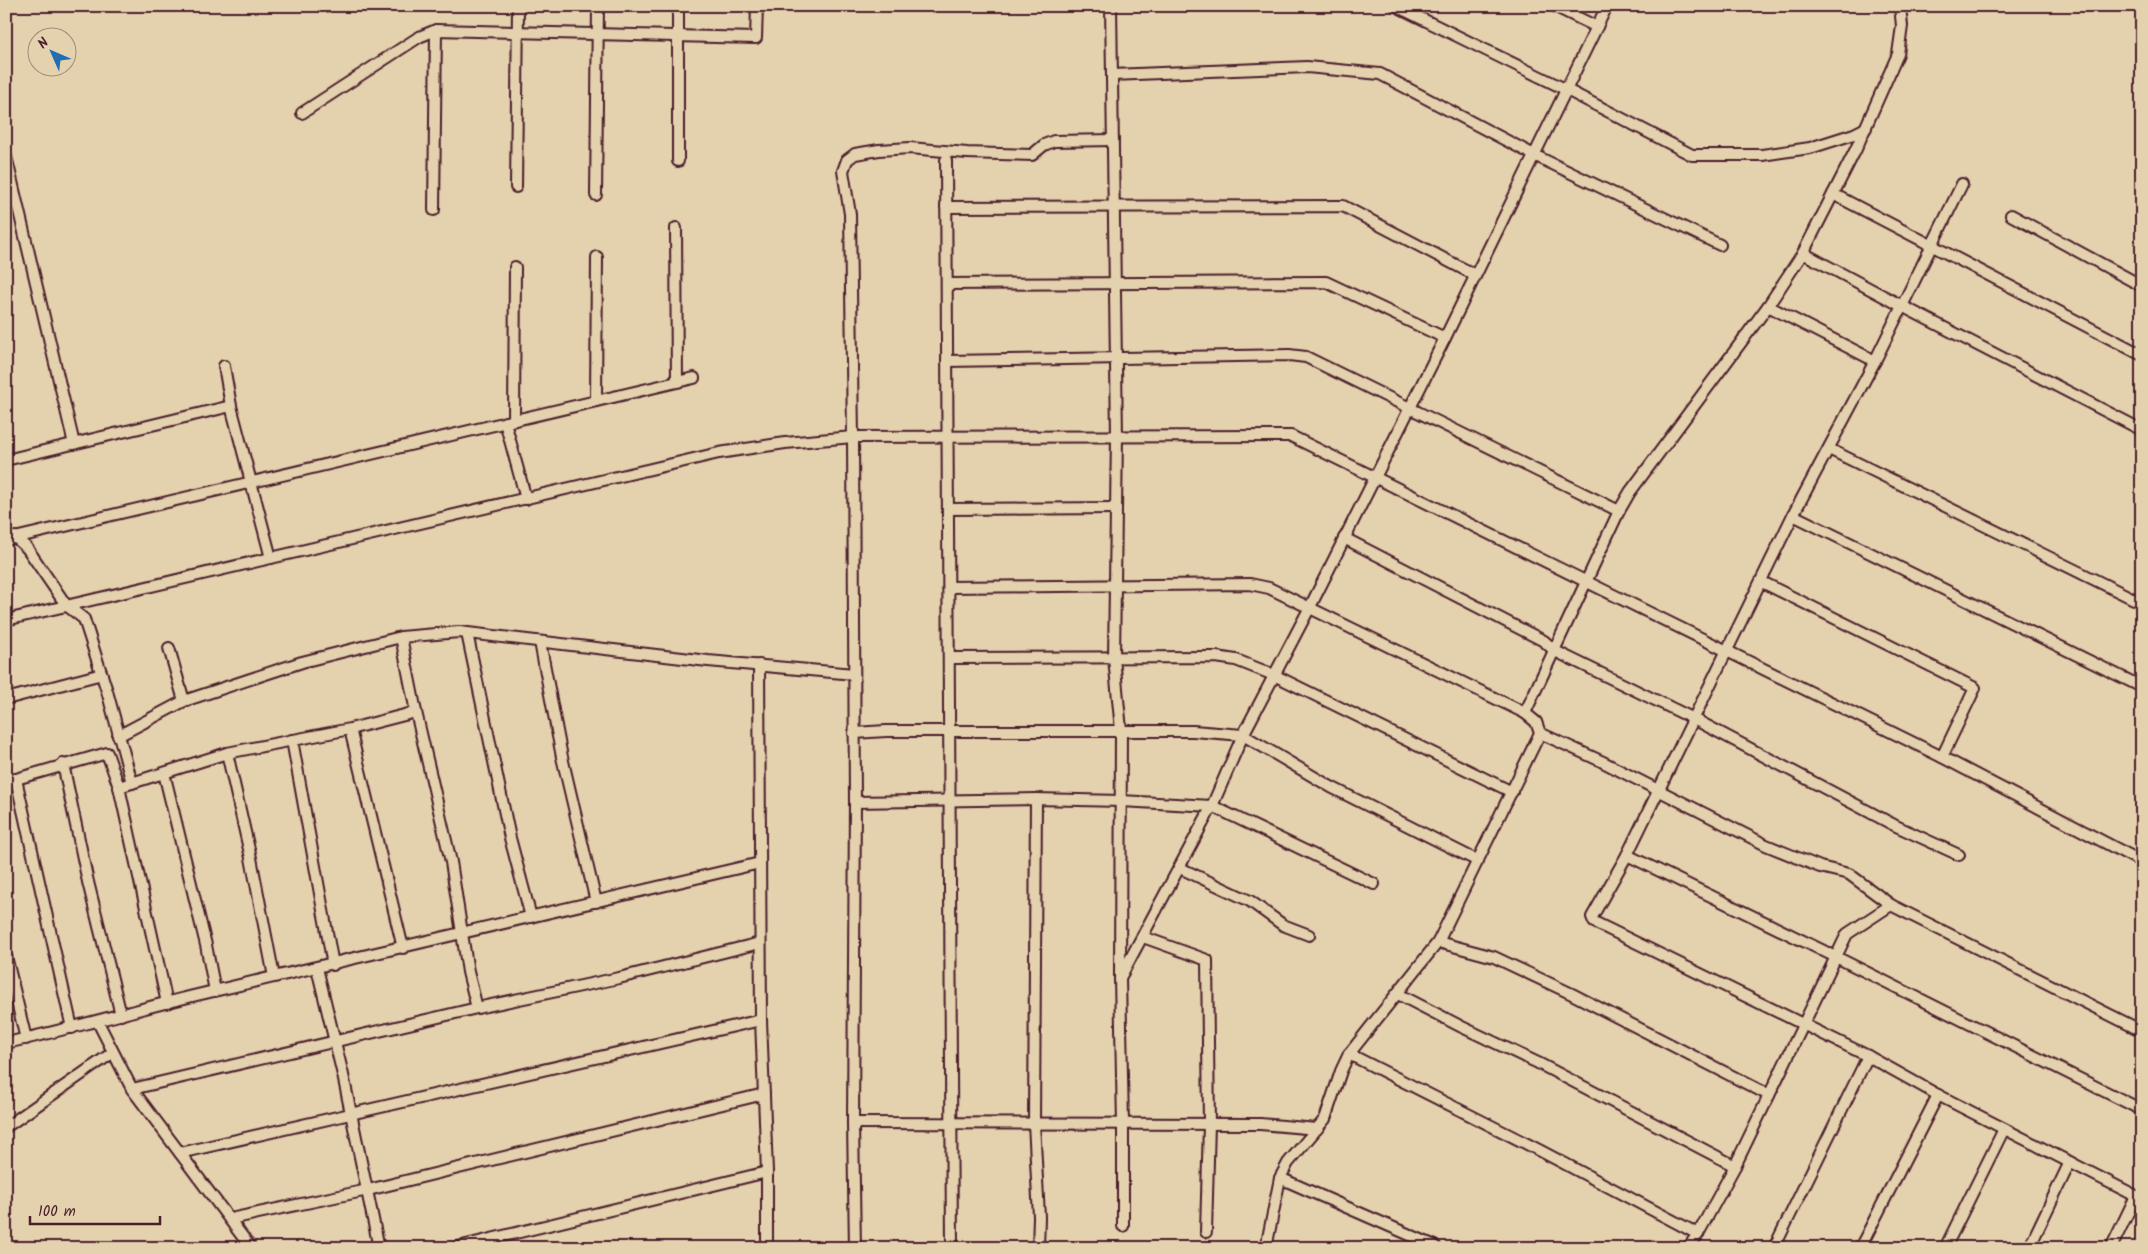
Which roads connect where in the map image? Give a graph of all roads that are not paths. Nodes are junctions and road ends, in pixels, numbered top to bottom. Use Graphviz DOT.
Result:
graph roads {
  1 [pos="598,6"];
  2 [pos="678,6"];
  3 [pos="757,6"];
  4 [pos="1111,6"];
  5 [pos="1396,6"];
  6 [pos="1554,6"];
  7 [pos="1607,6"];
  8 [pos="1900,6"];
  9 [pos="518,8"];
  10 [pos="1597,27"];
  11 [pos="436,30"];
  12 [pos="517,32"];
  13 [pos="597,34"];
  14 [pos="678,36"];
  15 [pos="1112,75"];
  16 [pos="1567,90"];
  17 [pos="302,113"];
  18 [pos="1866,128"];
  19 [pos="1113,140"];
  20 [pos="1534,155"];
  21 [pos="6,156"];
  22 [pos="946,160"];
  23 [pos="678,161"];
  24 [pos="1962,184"];
  25 [pos="516,187"];
  26 [pos="1833,194"];
  27 [pos="596,195"];
  28 [pos="946,207"];
  29 [pos="1114,207"];
  30 [pos="434,210"];
  31 [pos="2011,214"];
  32 [pos="676,228"];
  33 [pos="1931,244"];
  34 [pos="1720,245"];
  35 [pos="1803,253"];
  36 [pos="597,257"];
  37 [pos="515,267"];
  38 [pos="1475,275"];
  39 [pos="1115,283"];
  40 [pos="947,284"];
  41 [pos="2142,286"];
  42 [pos="1768,306"];
  43 [pos="1902,306"];
  44 [pos="1445,338"];
  45 [pos="2142,355"];
  46 [pos="1116,358"];
  47 [pos="947,361"];
  48 [pos="1875,361"];
  49 [pos="224,366"];
  50 [pos="694,378"];
  51 [pos="677,382"];
  52 [pos="596,401"];
  53 [pos="232,406"];
  54 [pos="1409,407"];
  55 [pos="510,421"];
  56 [pos="2142,430"];
  57 [pos="1117,436"];
  58 [pos="853,437"];
  59 [pos="948,438"];
  60 [pos="74,444"];
  61 [pos="1829,449"];
  62 [pos="6,460"];
  63 [pos="1374,477"];
  64 [pos="251,482"];
  65 [pos="526,499"];
  66 [pos="1116,508"];
  67 [pos="948,509"];
  68 [pos="1619,511"];
  69 [pos="1793,515"];
  70 [pos="1344,538"];
  71 [pos="10,539"];
  72 [pos="271,558"];
  73 [pos="1587,582"];
  74 [pos="1762,582"];
  75 [pos="1115,585"];
  76 [pos="948,587"];
  77 [pos="2142,602"];
  78 [pos="66,605"];
  79 [pos="1310,607"];
  80 [pos="6,620"];
  81 [pos="467,634"];
  82 [pos="402,637"];
  83 [pos="540,642"];
  84 [pos="169,648"];
  85 [pos="1555,650"];
  86 [pos="1727,651"];
  87 [pos="949,658"];
  88 [pos="1114,658"];
  89 [pos="759,665"];
  90 [pos="102,674"];
  91 [pos="854,674"];
  92 [pos="1274,675"];
  93 [pos="2142,686"];
  94 [pos="6,699"];
  95 [pos="184,702"];
  96 [pos="416,712"];
  97 [pos="1525,713"];
  98 [pos="1694,719"];
  99 [pos="350,729"];
  100 [pos="1122,730"];
  101 [pos="949,731"];
  102 [pos="854,733"];
  103 [pos="1540,733"];
  104 [pos="1243,735"];
  105 [pos="118,736"];
  106 [pos="292,740"];
  107 [pos="226,752"];
  108 [pos="1942,757"];
  109 [pos="63,764"];
  110 [pos="164,773"];
  111 [pos="11,779"];
  112 [pos="132,783"];
  113 [pos="119,787"];
  114 [pos="1657,790"];
  115 [pos="1512,792"];
  116 [pos="1036,799"];
  117 [pos="1121,801"];
  118 [pos="855,802"];
  119 [pos="950,802"];
  120 [pos="1212,806"];
  121 [pos="1959,855"];
  122 [pos="1627,856"];
  123 [pos="1478,861"];
  124 [pos="2142,862"];
  125 [pos="760,863"];
  126 [pos="1180,868"];
  127 [pos="1374,884"];
  128 [pos="596,902"];
  129 [pos="1891,905"];
  130 [pos="531,918"];
  131 [pos="462,934"];
  132 [pos="1309,935"];
  133 [pos="1143,937"];
  134 [pos="1438,942"];
  135 [pos="760,943"];
  136 [pos="403,948"];
  137 [pos="6,956"];
  138 [pos="1836,957"];
  139 [pos="333,965"];
  140 [pos="316,968"];
  141 [pos="274,978"];
  142 [pos="1120,978"];
  143 [pos="215,991"];
  144 [pos="1398,994"];
  145 [pos="166,1002"];
  146 [pos="476,1008"];
  147 [pos="122,1015"];
  148 [pos="761,1020"];
  149 [pos="98,1022"];
  150 [pos="1803,1025"];
  151 [pos="72,1028"];
  152 [pos="2142,1031"];
  153 [pos="26,1039"];
  154 [pos="335,1041"];
  155 [pos="6,1043"];
  156 [pos="112,1053"];
  157 [pos="1349,1054"];
  158 [pos="1868,1056"];
  159 [pos="132,1089"];
  160 [pos="764,1094"];
  161 [pos="1769,1095"];
  162 [pos="1938,1095"];
  163 [pos="2142,1110"];
  164 [pos="351,1115"];
  165 [pos="853,1123"];
  166 [pos="1034,1123"];
  167 [pos="951,1124"];
  168 [pos="1123,1124"];
  169 [pos="1209,1124"];
  170 [pos="6,1127"];
  171 [pos="1317,1129"];
  172 [pos="2004,1129"];
  173 [pos="180,1154"];
  174 [pos="2070,1162"];
  175 [pos="1735,1166"];
  176 [pos="768,1172"];
  177 [pos="1280,1178"];
  178 [pos="368,1190"];
  179 [pos="2139,1197"];
  180 [pos="230,1219"];
  181 [pos="1123,1226"];
  182 [pos="1206,1232"];
  183 [pos="1698,1234"];
  184 [pos="1435,1246"];
  185 [pos="251,1248"];
  186 [pos="379,1248"];
  187 [pos="454,1248"];
  188 [pos="767,1248"];
  189 [pos="854,1248"];
  190 [pos="952,1248"];
  191 [pos="1038,1248"];
  192 [pos="1266,1248"];
  193 [pos="1688,1248"];
  194 [pos="1774,1248"];
  195 [pos="1860,1248"];
  196 [pos="1945,1248"];
  197 [pos="2029,1248"];
  198 [pos="2111,1248"];
  1 -- 13 [label="street"];
  2 -- 14 [label="street"];
  3 -- 14 [label="street"];
  4 -- 15 [label="street"];
  5 -- 16 [label="street"];
  6 -- 10 [label="street"];
  7 -- 10 [label="street"];
  8 -- 18 [label="street"];
  9 -- 12 [label="street"];
  10 -- 16 [label="street"];
  11 -- 12 [label="street"];
  11 -- 17 [label="street"];
  11 -- 30 [label="street"];
  12 -- 13 [label="street"];
  12 -- 25 [label="street"];
  13 -- 14 [label="street"];
  13 -- 27 [label="street"];
  14 -- 23 [label="street"];
  15 -- 19 [label="street"];
  15 -- 20 [label="street"];
  16 -- 18 [label="street"];
  16 -- 20 [label="street"];
  18 -- 26 [label="street"];
  19 -- 29 [label="street"];
  19 -- 58 [label="street"];
  20 -- 34 [label="street"];
  20 -- 38 [label="street"];
  21 -- 60 [label="street"];
  22 -- 28 [label="street"];
  24 -- 33 [label="street"];
  26 -- 33 [label="street"];
  26 -- 35 [label="street"];
  28 -- 29 [label="street"];
  28 -- 40 [label="street"];
  29 -- 38 [label="street"];
  29 -- 39 [label="street"];
  31 -- 41 [label="street"];
  32 -- 51 [label="street"];
  33 -- 43 [label="street"];
  33 -- 45 [label="street"];
  35 -- 42 [label="street"];
  35 -- 43 [label="street"];
  36 -- 52 [label="street"];
  37 -- 55 [label="street"];
  38 -- 44 [label="street"];
  39 -- 40 [label="street"];
  39 -- 44 [label="street"];
  39 -- 46 [label="street"];
  40 -- 47 [label="street"];
  42 -- 48 [label="street"];
  42 -- 68 [label="street"];
  43 -- 48 [label="street"];
  43 -- 56 [label="street"];
  44 -- 54 [label="street"];
  46 -- 47 [label="street"];
  46 -- 54 [label="street"];
  46 -- 57 [label="street"];
  47 -- 59 [label="street"];
  48 -- 61 [label="street"];
  49 -- 53 [label="street"];
  50 -- 51 [label="street"];
  51 -- 52 [label="street"];
  52 -- 55 [label="street"];
  53 -- 60 [label="street"];
  53 -- 64 [label="street"];
  54 -- 63 [label="street"];
  54 -- 68 [label="street"];
  55 -- 64 [label="street"];
  55 -- 65 [label="street"];
  57 -- 59 [label="street"];
  57 -- 63 [label="street"];
  57 -- 66 [label="street"];
  58 -- 59 [label="street"];
  58 -- 65 [label="street"];
  58 -- 91 [label="street"];
  59 -- 67 [label="street"];
  60 -- 62 [label="street"];
  61 -- 69 [label="street"];
  61 -- 77 [label="street"];
  63 -- 70 [label="street"];
  63 -- 73 [label="street"];
  64 -- 71 [label="street"];
  64 -- 72 [label="street"];
  65 -- 72 [label="street"];
  66 -- 67 [label="street"];
  66 -- 75 [label="street"];
  67 -- 76 [label="street"];
  68 -- 73 [label="street"];
  69 -- 74 [label="street"];
  69 -- 93 [label="street"];
  70 -- 79 [label="street"];
  70 -- 85 [label="street"];
  71 -- 78 [label="street"];
  72 -- 78 [label="street"];
  73 -- 85 [label="street"];
  73 -- 86 [label="street"];
  74 -- 86 [label="street"];
  74 -- 108 [label="street"];
  75 -- 76 [label="street"];
  75 -- 79 [label="street"];
  75 -- 88 [label="street"];
  76 -- 87 [label="street"];
  78 -- 80 [label="street"];
  78 -- 90 [label="street"];
  79 -- 92 [label="street"];
  79 -- 97 [label="street"];
  81 -- 82 [label="street"];
  81 -- 83 [label="street"];
  81 -- 130 [label="street"];
  82 -- 95 [label="street"];
  82 -- 96 [label="street"];
  83 -- 89 [label="street"];
  83 -- 128 [label="street"];
  84 -- 95 [label="street"];
  85 -- 97 [label="street"];
  85 -- 98 [label="street"];
  86 -- 98 [label="street"];
  86 -- 108 [label="street"];
  87 -- 88 [label="street"];
  87 -- 101 [label="street"];
  88 -- 92 [label="street"];
  88 -- 100 [label="street"];
  89 -- 91 [label="street"];
  89 -- 125 [label="street"];
  90 -- 94 [label="street"];
  90 -- 105 [label="street"];
  91 -- 102 [label="street"];
  92 -- 104 [label="street"];
  92 -- 115 [label="street"];
  95 -- 105 [label="street"];
  96 -- 99 [label="street"];
  96 -- 131 [label="street"];
  97 -- 103 [label="street"];
  98 -- 114 [label="street"];
  98 -- 121 [label="street"];
  99 -- 106 [label="street"];
  99 -- 136 [label="street"];
  100 -- 101 [label="street"];
  100 -- 104 [label="street"];
  100 -- 117 [label="street"];
  101 -- 102 [label="street"];
  101 -- 119 [label="street"];
  102 -- 118 [label="street"];
  103 -- 114 [label="street"];
  103 -- 115 [label="street"];
  104 -- 120 [label="street"];
  104 -- 123 [label="street"];
  105 -- 112 [label="street"];
  106 -- 107 [label="street"];
  106 -- 139 [label="street"];
  107 -- 110 [label="street"];
  107 -- 141 [label="street"];
  108 -- 124 [label="street"];
  109 -- 111 [label="street"];
  109 -- 113 [label="street"];
  109 -- 147 [label="street"];
  110 -- 112 [label="street"];
  110 -- 143 [label="street"];
  111 -- 151 [label="street"];
  112 -- 113 [label="street"];
  113 -- 145 [label="street"];
  114 -- 122 [label="street"];
  114 -- 129 [label="street"];
  115 -- 123 [label="street"];
  116 -- 117 [label="street"];
  116 -- 119 [label="street"];
  116 -- 166 [label="street"];
  117 -- 120 [label="street"];
  117 -- 142 [label="street"];
  118 -- 119 [label="street"];
  118 -- 165 [label="street"];
  119 -- 167 [label="street"];
  120 -- 126 [label="street"];
  120 -- 127 [label="street"];
  122 -- 138 [label="street"];
  122 -- 150 [label="street"];
  123 -- 134 [label="street"];
  125 -- 128 [label="street"];
  125 -- 135 [label="street"];
  126 -- 132 [label="street"];
  126 -- 133 [label="street"];
  128 -- 130 [label="street"];
  129 -- 138 [label="street"];
  129 -- 152 [label="street"];
  130 -- 131 [label="street"];
  131 -- 136 [label="street"];
  131 -- 146 [label="street"];
  133 -- 142 [label="street"];
  133 -- 169 [label="street"];
  134 -- 144 [label="street"];
  134 -- 161 [label="street"];
  135 -- 146 [label="street"];
  135 -- 148 [label="street"];
  136 -- 139 [label="street"];
  137 -- 153 [label="street"];
  138 -- 150 [label="street"];
  138 -- 163 [label="street"];
  139 -- 140 [label="street"];
  140 -- 141 [label="street"];
  140 -- 154 [label="street"];
  141 -- 143 [label="street"];
  142 -- 168 [label="street"];
  143 -- 145 [label="street"];
  144 -- 157 [label="street"];
  144 -- 175 [label="street"];
  145 -- 147 [label="street"];
  146 -- 154 [label="street"];
  147 -- 149 [label="street"];
  148 -- 160 [label="street"];
  148 -- 164 [label="street"];
  149 -- 151 [label="street"];
  149 -- 156 [label="street"];
  150 -- 158 [label="street"];
  150 -- 161 [label="street"];
  151 -- 153 [label="street"];
  153 -- 155 [label="street"];
  154 -- 159 [label="street"];
  154 -- 164 [label="street"];
  156 -- 159 [label="street"];
  156 -- 170 [label="street"];
  157 -- 171 [label="street"];
  157 -- 183 [label="street"];
  158 -- 162 [label="street"];
  158 -- 194 [label="street"];
  159 -- 173 [label="street"];
  160 -- 176 [label="street"];
  160 -- 178 [label="street"];
  161 -- 175 [label="street"];
  162 -- 172 [label="street"];
  162 -- 195 [label="street"];
  164 -- 173 [label="street"];
  164 -- 178 [label="street"];
  165 -- 167 [label="street"];
  165 -- 189 [label="street"];
  166 -- 167 [label="street"];
  166 -- 168 [label="street"];
  166 -- 191 [label="street"];
  167 -- 190 [label="street"];
  168 -- 169 [label="street"];
  168 -- 181 [label="street"];
  169 -- 171 [label="street"];
  169 -- 182 [label="street"];
  171 -- 177 [label="street"];
  172 -- 174 [label="street"];
  172 -- 196 [label="street"];
  173 -- 180 [label="street"];
  174 -- 179 [label="street"];
  174 -- 197 [label="street"];
  175 -- 183 [label="street"];
  176 -- 187 [label="street"];
  176 -- 188 [label="street"];
  177 -- 184 [label="street"];
  177 -- 192 [label="street"];
  178 -- 180 [label="street"];
  178 -- 186 [label="street"];
  179 -- 198 [label="street"];
  180 -- 185 [label="street"];
  183 -- 193 [label="street"];
}
